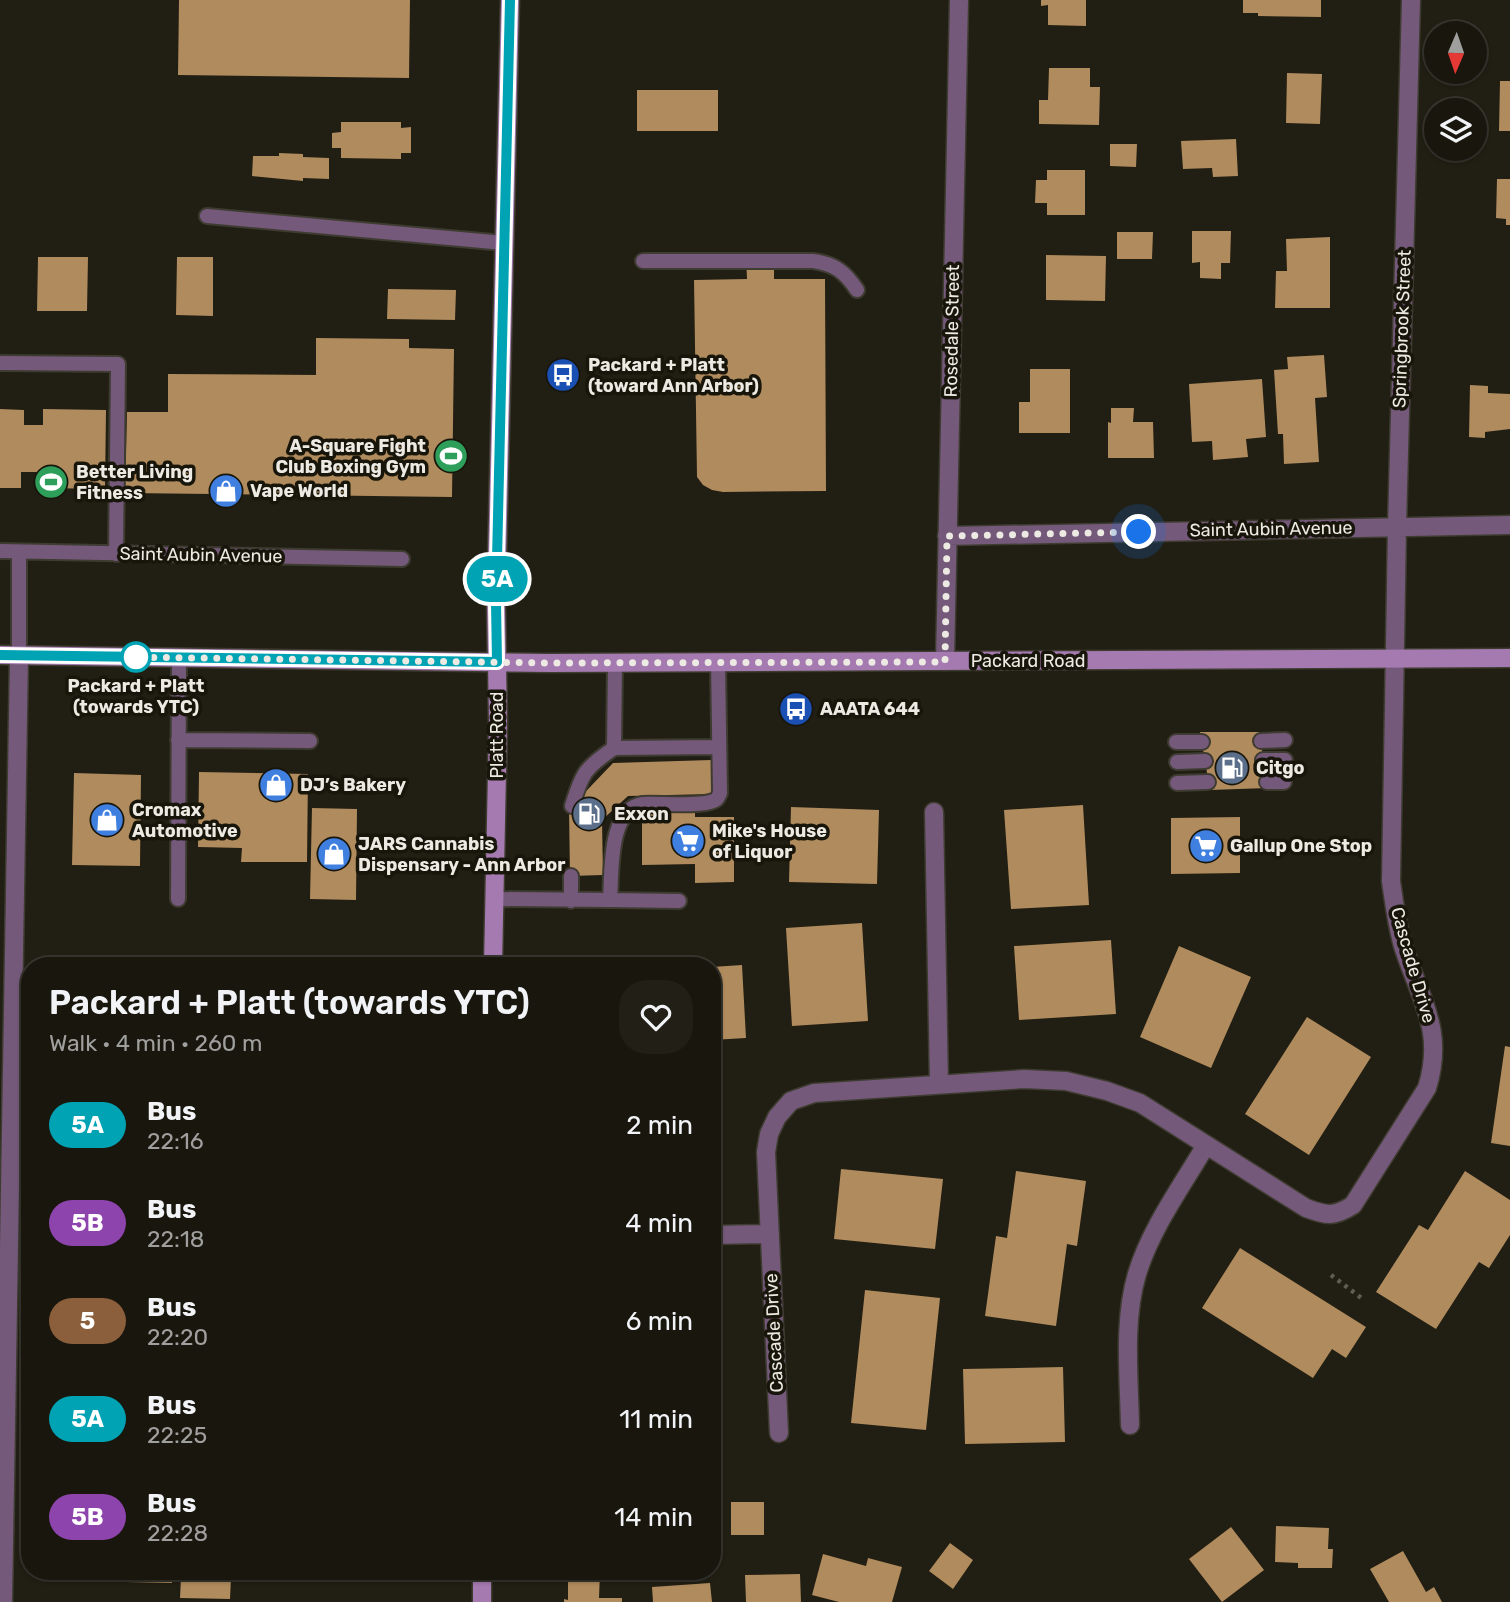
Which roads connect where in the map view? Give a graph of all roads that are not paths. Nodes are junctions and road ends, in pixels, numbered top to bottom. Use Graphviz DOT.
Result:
graph roads {
  1 [pos="510,0"];
  2 [pos="959,0"];
  3 [pos="1411,0"];
  4 [pos="207,216"];
  5 [pos="505,243"];
  6 [pos="643,261"];
  7 [pos="857,290"];
  8 [pos="0,363"];
  9 [pos="1510,525"];
  10 [pos="1396,527"];
  11 [pos="947,536"];
  12 [pos="0,551"];
  13 [pos="19,552"];
  14 [pos="116,554"];
  15 [pos="402,559"];
  16 [pos="0,655"];
  17 [pos="19,656"];
  18 [pos="179,658"];
  19 [pos="1510,658"];
  20 [pos="1395,659"];
  21 [pos="497,662"];
  22 [pos="718,662"];
  23 [pos="945,662"];
  24 [pos="615,663"];
  25 [pos="178,740"];
  26 [pos="1285,740"];
  27 [pos="310,741"];
  28 [pos="1261,741"];
  29 [pos="1176,742"];
  30 [pos="1202,742"];
  31 [pos="719,747"];
  32 [pos="614,748"];
  33 [pos="1263,760"];
  34 [pos="1285,760"];
  35 [pos="1205,761"];
  36 [pos="1177,762"];
  37 [pos="1208,782"];
  38 [pos="1267,782"];
  39 [pos="1284,782"];
  40 [pos="1177,783"];
  41 [pos="572,806"];
  42 [pos="934,812"];
  43 [pos="571,876"];
  44 [pos="178,899"];
  45 [pos="495,899"];
  46 [pos="610,900"];
  47 [pos="570,901"];
  48 [pos="679,901"];
  49 [pos="7,942"];
  50 [pos="493,957"];
  51 [pos="939,1084"];
  52 [pos="1206,1145"];
  53 [pos="770,1234"];
  54 [pos="721,1235"];
  55 [pos="1130,1425"];
  56 [pos="779,1433"];
  57 [pos="482,1580"];
  58 [pos="3,1602"];
  59 [pos="482,1602"];
  1 -- 5 [label="main road, Platt Road"];
  2 -- 11 [label="street, Rosedale Street"];
  3 -- 10 [label="street, Springbrook Street"];
  4 -- 5 [label="lane"];
  5 -- 21 [label="main road, Platt Road"];
  6 -- 7 [label="lane"];
  8 -- 14 [label="lane"];
  9 -- 10 [label="street, Saint Aubin Avenue"];
  10 -- 11 [label="street, Saint Aubin Avenue"];
  10 -- 20 [label="street, Springbrook Street"];
  11 -- 23 [label="street, Rosedale Street"];
  12 -- 13 [label="lane, Saint Aubin Avenue"];
  13 -- 14 [label="lane, Saint Aubin Avenue"];
  13 -- 17 [label="lane"];
  14 -- 15 [label="lane, Saint Aubin Avenue"];
  16 -- 17 [label="main road, Packard Road"];
  17 -- 18 [label="main road, Packard Road"];
  17 -- 49 [label="street"];
  18 -- 21 [label="main road, Packard Road"];
  18 -- 25 [label="lane"];
  19 -- 20 [label="main road, Packard Road"];
  20 -- 23 [label="main road, Packard Road"];
  20 -- 52 [label="street, Cascade Drive"];
  21 -- 24 [label="main road, Packard Road"];
  21 -- 45 [label="main road, Platt Road"];
  22 -- 23 [label="main road, Packard Road"];
  22 -- 24 [label="main road, Packard Road"];
  22 -- 31 [label="lane"];
  24 -- 32 [label="lane"];
  25 -- 27 [label="lane"];
  25 -- 44 [label="lane"];
  26 -- 28 [label="lane"];
  29 -- 30 [label="lane"];
  31 -- 32 [label="lane"];
  31 -- 46 [label="lane"];
  32 -- 41 [label="lane"];
  33 -- 34 [label="lane"];
  35 -- 36 [label="lane"];
  37 -- 40 [label="lane"];
  38 -- 39 [label="lane"];
  42 -- 51 [label="street"];
  43 -- 47 [label="lane"];
  45 -- 47 [label="lane"];
  45 -- 50 [label="main road, Platt Road"];
  46 -- 47 [label="lane"];
  46 -- 48 [label="lane"];
  49 -- 58 [label="street"];
  51 -- 52 [label="street, Cascade Drive"];
  51 -- 53 [label="street, Cascade Drive"];
  52 -- 55 [label="street"];
  53 -- 54 [label="street"];
  53 -- 56 [label="street, Cascade Drive"];
  57 -- 59 [label="main road"];
}
